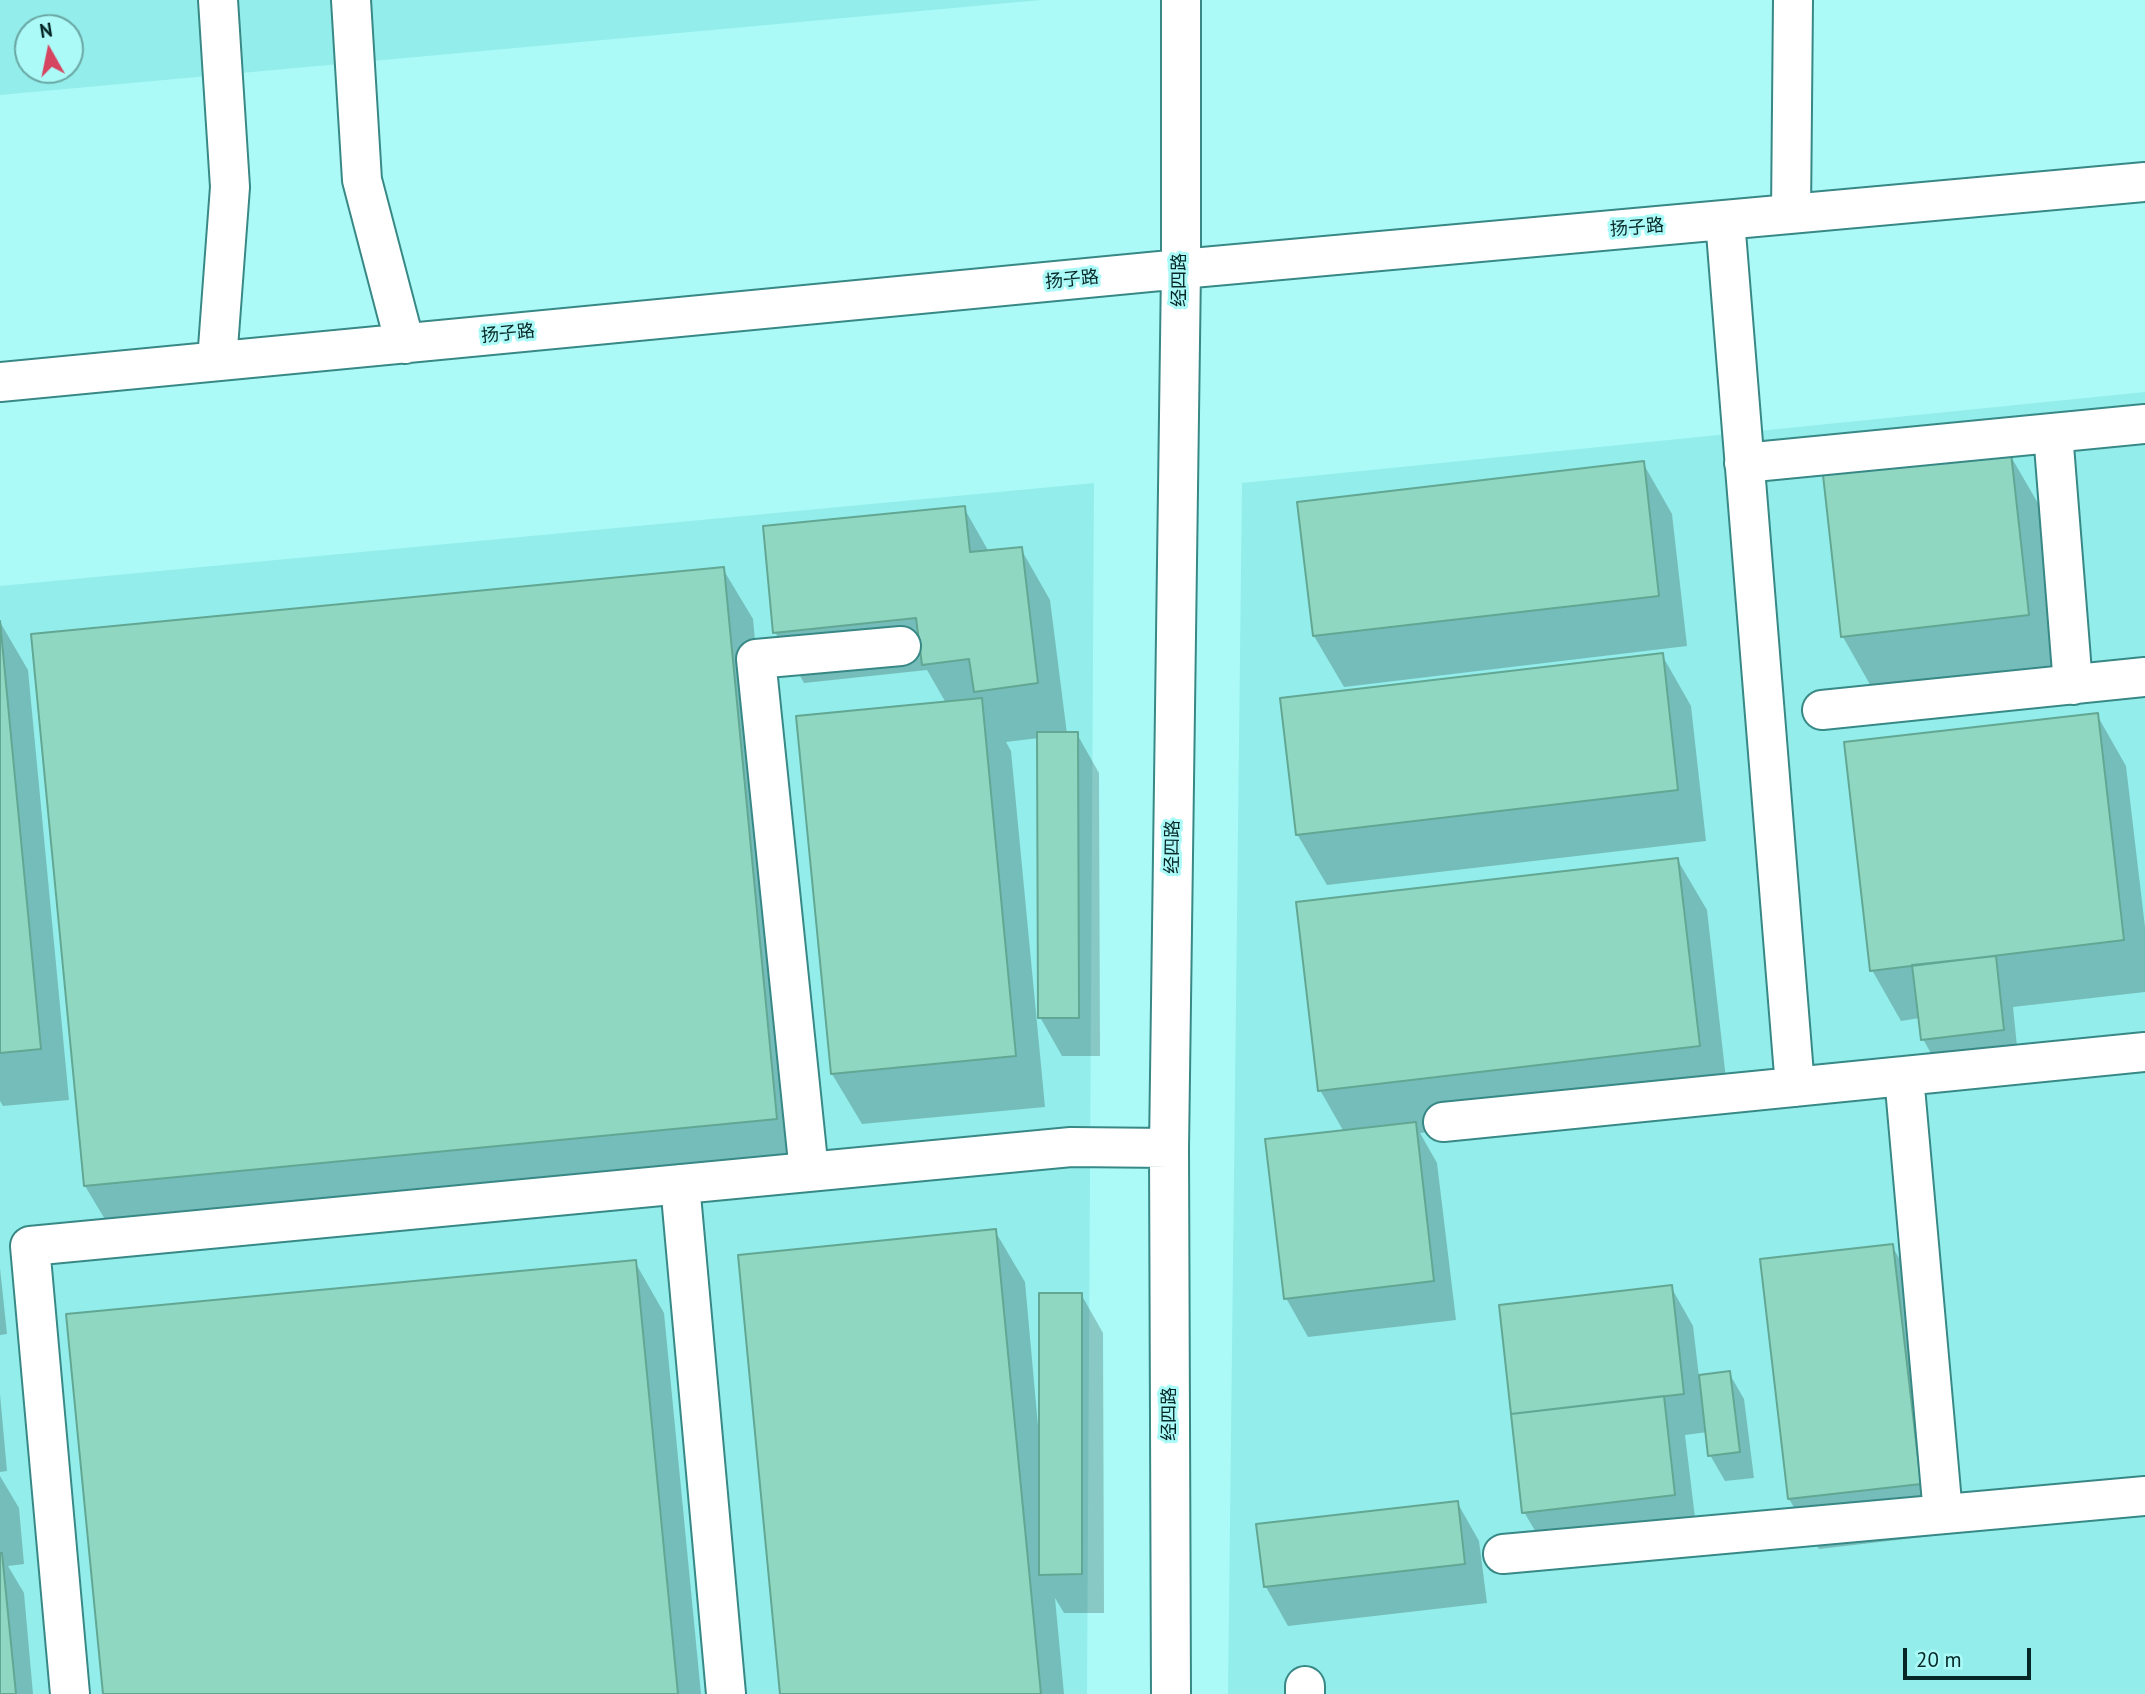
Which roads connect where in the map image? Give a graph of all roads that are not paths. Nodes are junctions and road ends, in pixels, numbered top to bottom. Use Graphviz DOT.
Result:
graph roads {
  1 [pos="218,0"];
  2 [pos="351,0"];
  3 [pos="1181,0"];
  4 [pos="1793,0"];
  5 [pos="2145,182"];
  6 [pos="1791,214"];
  7 [pos="1725,220"];
  8 [pos="1181,269"];
  9 [pos="405,344"];
  10 [pos="217,361"];
  11 [pos="0,382"];
  12 [pos="2145,424"];
  13 [pos="2053,433"];
  14 [pos="1744,463"];
  15 [pos="901,646"];
  16 [pos="2145,677"];
  17 [pos="2073,684"];
  18 [pos="1822,710"];
  19 [pos="2145,1052"];
  20 [pos="1904,1076"];
  21 [pos="1795,1087"];
  22 [pos="1443,1122"];
  23 [pos="1169,1147"];
  24 [pos="809,1172"];
  25 [pos="680,1184"];
  26 [pos="2145,1496"];
  27 [pos="1943,1514"];
  28 [pos="1503,1554"];
  29 [pos="70,1694"];
  30 [pos="726,1694"];
  31 [pos="1171,1694"];
  1 -- 10 [label="street"];
  2 -- 9 [label="street"];
  3 -- 8 [label="street, 经四路"];
  4 -- 6 [label="street"];
  5 -- 6 [label="street, 扬子路"];
  6 -- 7 [label="street, 扬子路"];
  7 -- 8 [label="street, 扬子路"];
  7 -- 14 [label="street"];
  8 -- 9 [label="street, 扬子路"];
  8 -- 23 [label="street, 经四路"];
  9 -- 10 [label="street, 扬子路"];
  10 -- 11 [label="street, 扬子路"];
  12 -- 13 [label="street"];
  13 -- 14 [label="street"];
  13 -- 17 [label="street"];
  14 -- 21 [label="street"];
  15 -- 24 [label="street"];
  16 -- 17 [label="street"];
  17 -- 18 [label="street"];
  19 -- 20 [label="street"];
  20 -- 21 [label="street"];
  20 -- 27 [label="street"];
  21 -- 22 [label="street"];
  23 -- 24 [label="street"];
  23 -- 31 [label="street, 经四路"];
  24 -- 25 [label="street"];
  25 -- 29 [label="street"];
  25 -- 30 [label="street"];
  26 -- 27 [label="street"];
  27 -- 28 [label="street"];
}
